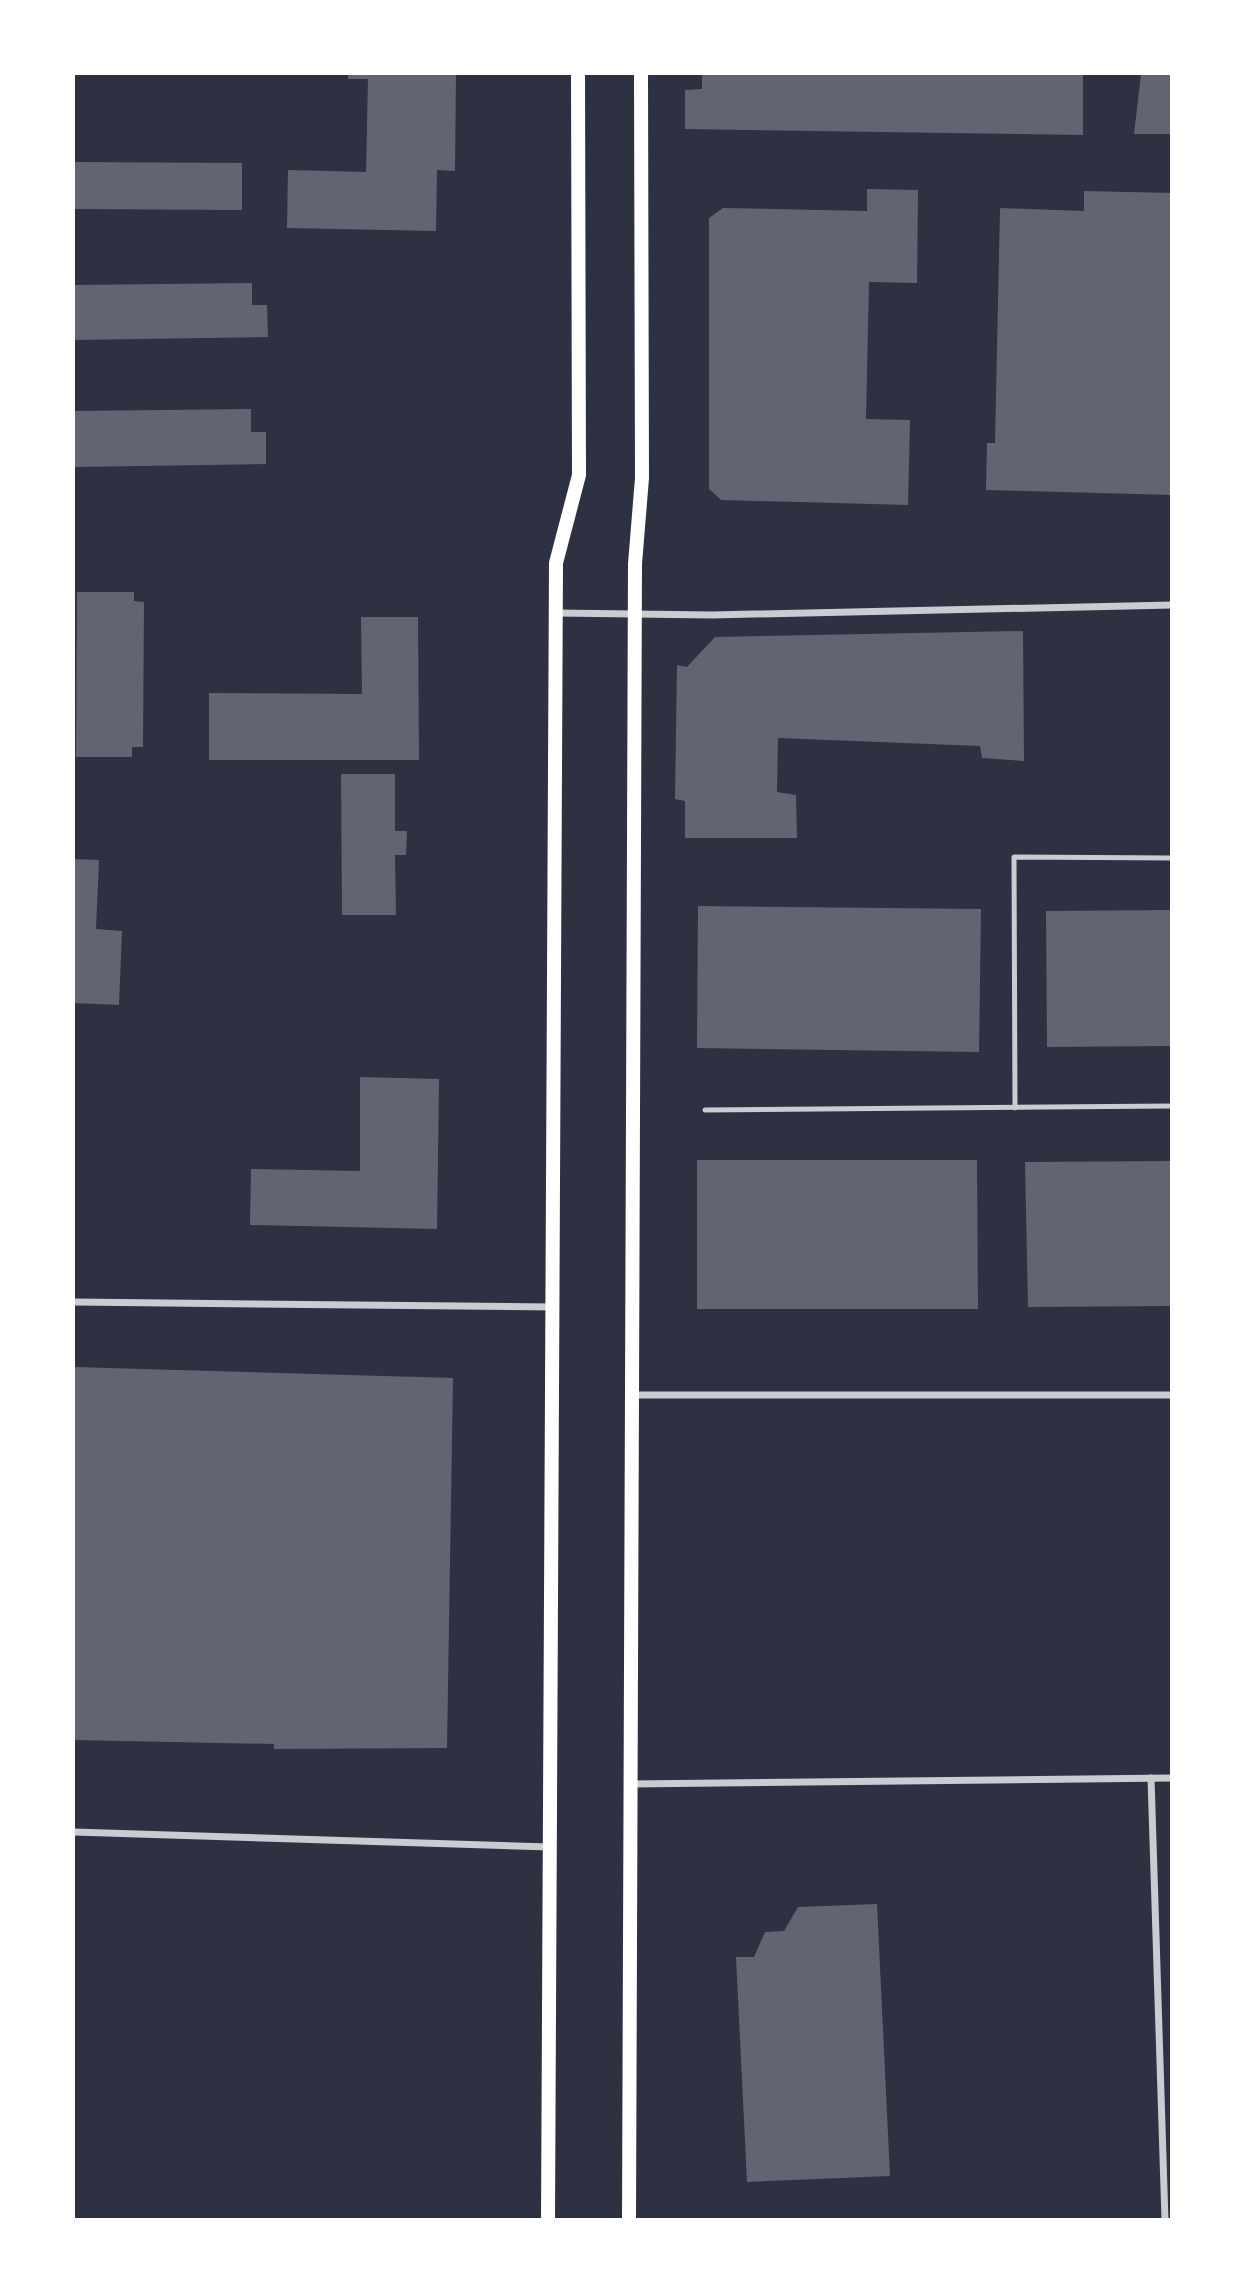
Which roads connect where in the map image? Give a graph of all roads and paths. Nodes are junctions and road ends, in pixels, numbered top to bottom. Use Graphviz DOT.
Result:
graph roads {
  1 [pos="579,74"];
  2 [pos="641,74"];
  3 [pos="1171,604"];
  4 [pos="556,613"];
  5 [pos="635,614"];
  6 [pos="1171,858"];
  7 [pos="1171,1107"];
  8 [pos="1014,1108"];
  9 [pos="705,1110"];
  10 [pos="74,1302"];
  11 [pos="553,1307"];
  12 [pos="632,1395"];
  13 [pos="1171,1395"];
  14 [pos="1151,1778"];
  15 [pos="1171,1778"];
  16 [pos="631,1784"];
  17 [pos="74,1832"];
  18 [pos="550,1847"];
  19 [pos="548,2220"];
  20 [pos="629,2220"];
  21 [pos="1166,2220"];
  1 -- 4 [label="main road"];
  2 -- 5 [label="main road"];
  3 -- 5 [label="street"];
  4 -- 5 [label="street"];
  4 -- 11 [label="main road"];
  5 -- 12 [label="main road"];
  6 -- 8 [label="lane"];
  7 -- 8 [label="lane"];
  8 -- 9 [label="lane"];
  10 -- 11 [label="street"];
  11 -- 18 [label="main road"];
  12 -- 13 [label="street"];
  12 -- 16 [label="main road"];
  14 -- 15 [label="street"];
  14 -- 16 [label="street"];
  14 -- 21 [label="street"];
  16 -- 20 [label="main road"];
  17 -- 18 [label="street"];
  18 -- 19 [label="main road"];
}
